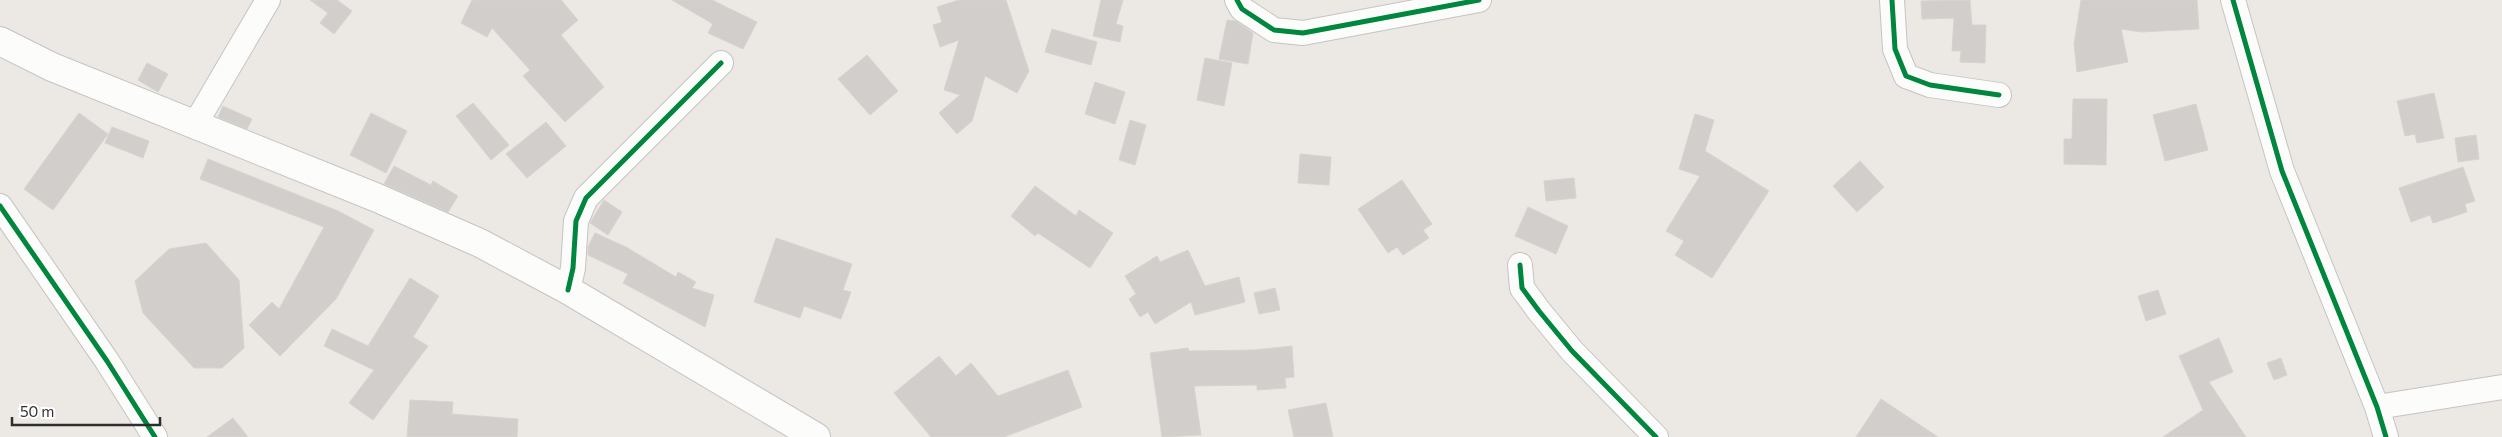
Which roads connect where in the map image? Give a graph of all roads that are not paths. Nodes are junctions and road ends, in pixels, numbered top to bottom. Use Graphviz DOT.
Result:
graph roads {
  1 [pos="268,0"];
  2 [pos="1237,0"];
  3 [pos="1479,0"];
  4 [pos="1892,0"];
  5 [pos="2233,0"];
  6 [pos="0,41"];
  7 [pos="721,63"];
  8 [pos="1999,95"];
  9 [pos="194,126"];
  10 [pos="0,206"];
  11 [pos="1520,265"];
  12 [pos="568,290"];
  13 [pos="2502,387"];
  14 [pos="2377,407"];
  15 [pos="155,437"];
  16 [pos="816,437"];
  17 [pos="1656,437"];
  18 [pos="2386,437"];
  1 -- 9 [label="street"];
  2 -- 3 [label="street"];
  4 -- 8 [label="street"];
  5 -- 14 [label="street"];
  6 -- 9 [label="main road"];
  7 -- 12 [label="street"];
  9 -- 12 [label="main road"];
  10 -- 15 [label="street"];
  11 -- 17 [label="street"];
  12 -- 16 [label="main road"];
  13 -- 14 [label="street"];
  14 -- 18 [label="street"];
}
